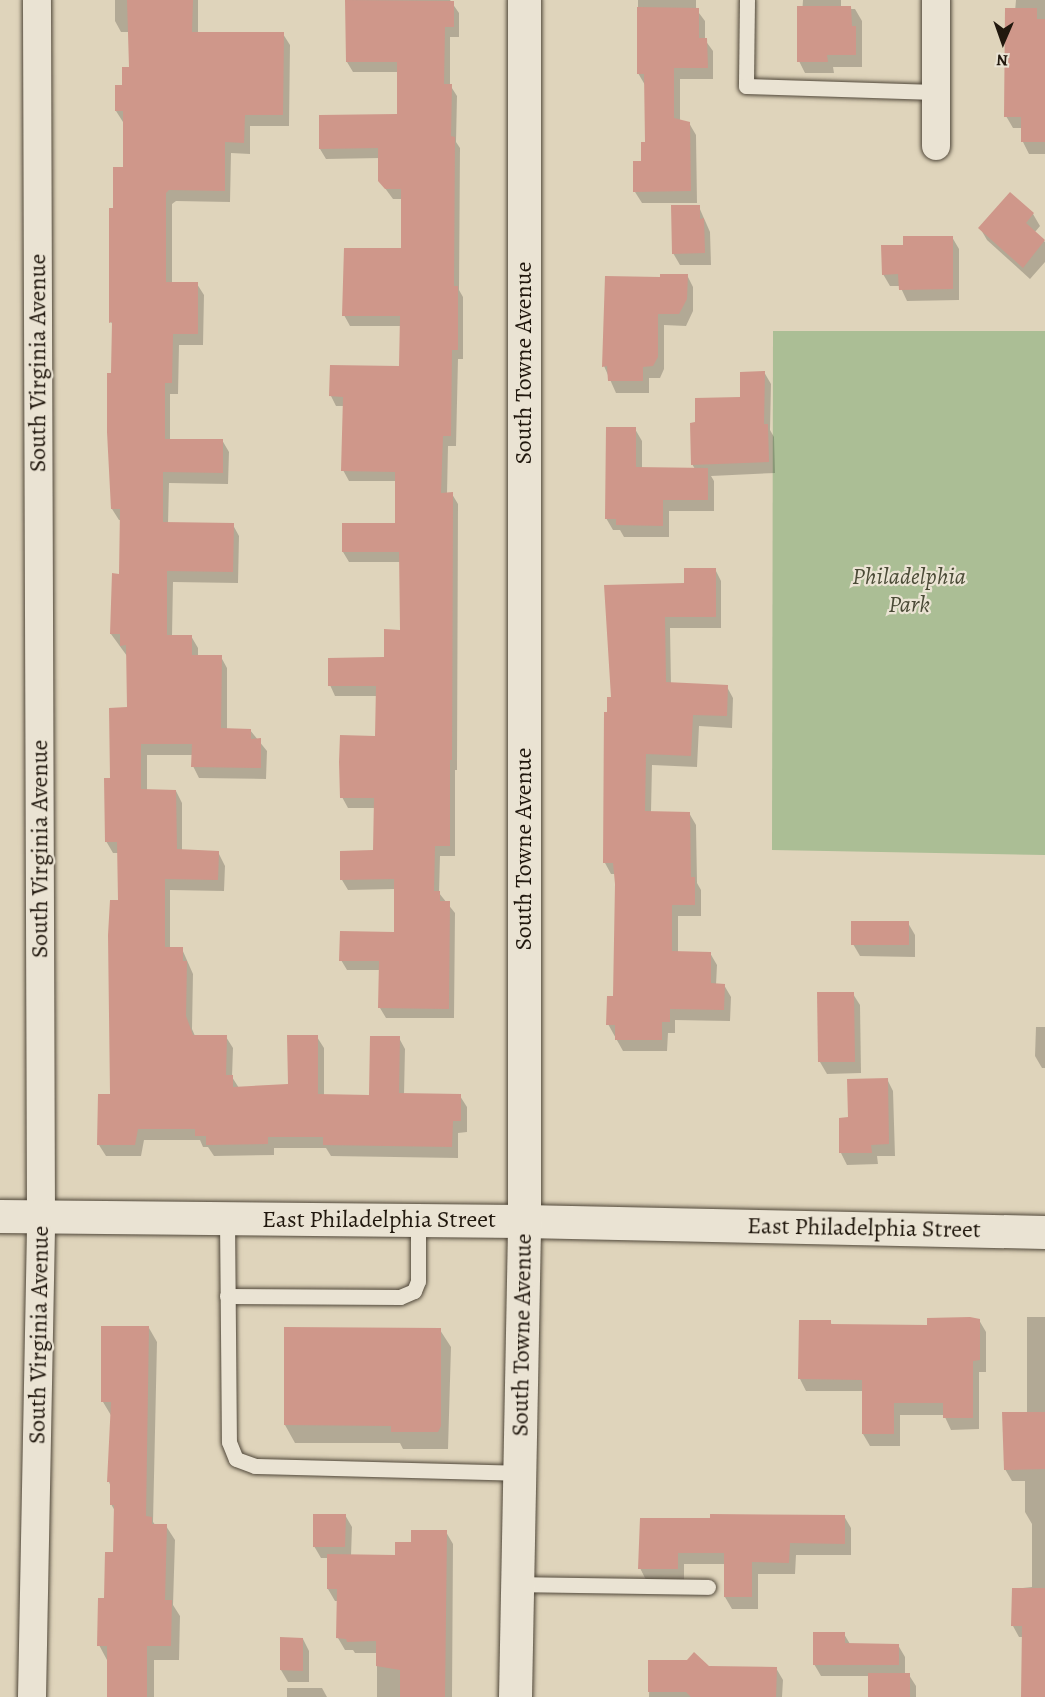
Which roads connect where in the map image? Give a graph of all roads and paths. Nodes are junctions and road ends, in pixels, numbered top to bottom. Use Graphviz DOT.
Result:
graph roads {
  1 [pos="37,0"];
  2 [pos="524,0"];
  3 [pos="747,0"];
  4 [pos="936,0"];
  5 [pos="936,92"];
  6 [pos="936,146"];
  7 [pos="0,1216"];
  8 [pos="41,1216"];
  9 [pos="227,1218"];
  10 [pos="418,1220"];
  11 [pos="524,1221"];
  12 [pos="1045,1232"];
  13 [pos="227,1296"];
  14 [pos="519,1473"];
  15 [pos="517,1584"];
  16 [pos="708,1587"];
  17 [pos="32,1697"];
  18 [pos="515,1697"];
  1 -- 8 [label="street, South Virginia Avenue"];
  2 -- 11 [label="street, South Towne Avenue"];
  3 -- 5 [label="lane"];
  4 -- 5 [label="street"];
  5 -- 6 [label="street"];
  7 -- 8 [label="street, East Philadelphia Street"];
  8 -- 9 [label="street, East Philadelphia Street"];
  8 -- 17 [label="street, South Virginia Avenue"];
  9 -- 10 [label="street, East Philadelphia Street"];
  9 -- 13 [label="lane"];
  10 -- 11 [label="street, East Philadelphia Street"];
  10 -- 13 [label="lane"];
  11 -- 12 [label="street, East Philadelphia Street"];
  11 -- 14 [label="street, South Towne Avenue"];
  13 -- 14 [label="lane"];
  14 -- 15 [label="street, South Towne Avenue"];
  15 -- 16 [label="lane"];
  15 -- 18 [label="street, South Towne Avenue"];
}
